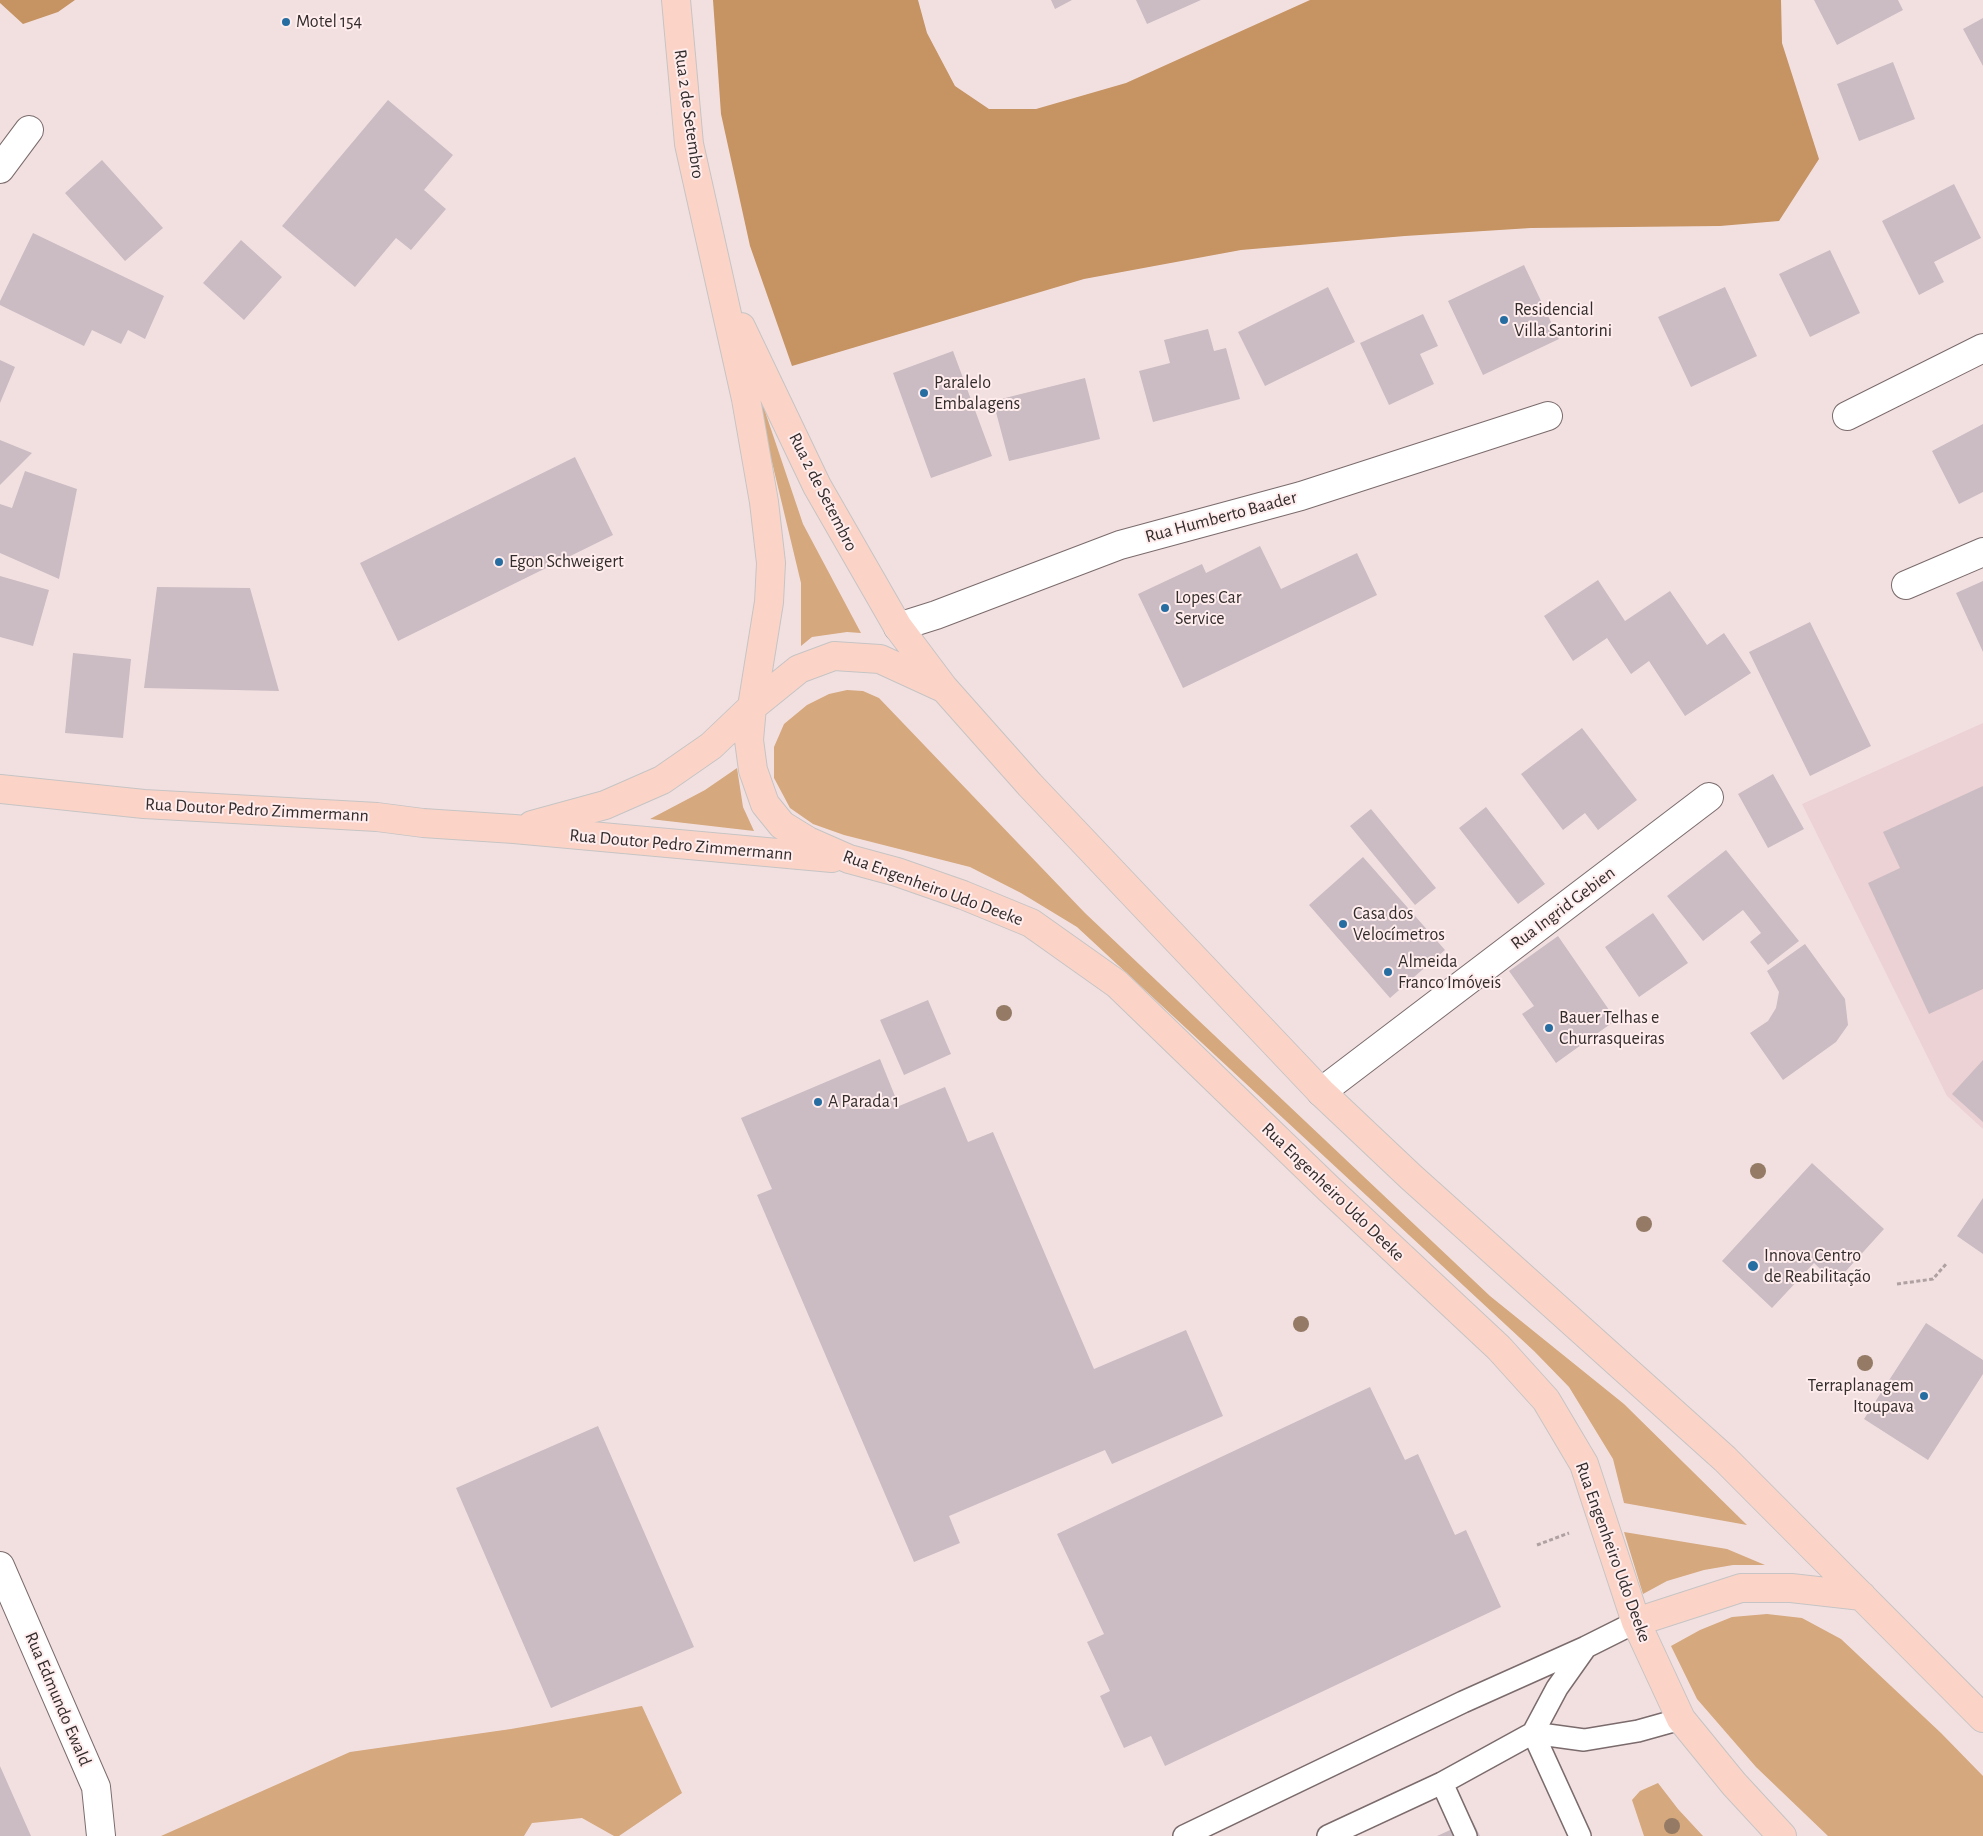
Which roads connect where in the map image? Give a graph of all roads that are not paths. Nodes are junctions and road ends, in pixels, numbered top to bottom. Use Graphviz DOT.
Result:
graph roads {
  1 [pos="676,0"];
  2 [pos="29,130"];
  3 [pos="0,169"];
  4 [pos="722,285"];
  5 [pos="1983,348"];
  6 [pos="1548,416"];
  7 [pos="1847,416"];
  8 [pos="1983,552"];
  9 [pos="1906,585"];
  10 [pos="898,627"];
  11 [pos="943,687"];
  12 [pos="752,707"];
  13 [pos="0,789"];
  14 [pos="1709,797"];
  15 [pos="514,829"];
  16 [pos="848,859"];
  17 [pos="1321,1092"];
  18 [pos="0,1566"];
  19 [pos="1862,1596"];
  20 [pos="1636,1622"];
  21 [pos="1586,1648"];
  22 [pos="1983,1718"];
  23 [pos="1681,1719"];
  24 [pos="1533,1733"];
  25 [pos="1442,1783"];
  26 [pos="101,1836"];
  27 [pos="1184,1836"];
  28 [pos="1328,1836"];
  29 [pos="1466,1836"];
  30 [pos="1580,1836"];
  31 [pos="1782,1836"];
  1 -- 4 [label="main road, Rua 2 de Setembro"];
  2 -- 3 [label="street"];
  4 -- 10 [label="main road, Rua 2 de Setembro"];
  4 -- 12 [label="main road, Rua 2 de Setembro"];
  5 -- 7 [label="street"];
  6 -- 10 [label="street, Rua Humberto Baader"];
  8 -- 9 [label="street"];
  10 -- 11 [label="main road, Rua 2 de Setembro"];
  11 -- 12 [label="main road, Rua Doutor Pedro Zimmermann"];
  11 -- 17 [label="main road"];
  12 -- 15 [label="main road, Rua Doutor Pedro Zimmermann"];
  12 -- 16 [label="main road, Rua Engenheiro Udo Deeke"];
  13 -- 15 [label="main road, Rua Doutor Pedro Zimmermann"];
  14 -- 17 [label="street, Rua Ingrid Gebien"];
  15 -- 16 [label="main road, Rua Doutor Pedro Zimmermann"];
  16 -- 20 [label="main road, Rua Engenheiro Udo Deeke"];
  17 -- 19 [label="main road"];
  18 -- 26 [label="street, Rua Edmundo Ewald"];
  19 -- 20 [label="main road"];
  19 -- 22 [label="main road"];
  20 -- 21 [label="lane"];
  20 -- 23 [label="main road, Rua Engenheiro Udo Deeke"];
  21 -- 24 [label="lane"];
  21 -- 27 [label="lane"];
  23 -- 24 [label="lane"];
  23 -- 31 [label="main road, Rua Engenheiro Udo Deeke"];
  24 -- 25 [label="lane"];
  24 -- 30 [label="lane"];
  25 -- 28 [label="lane"];
  25 -- 29 [label="lane"];
}
